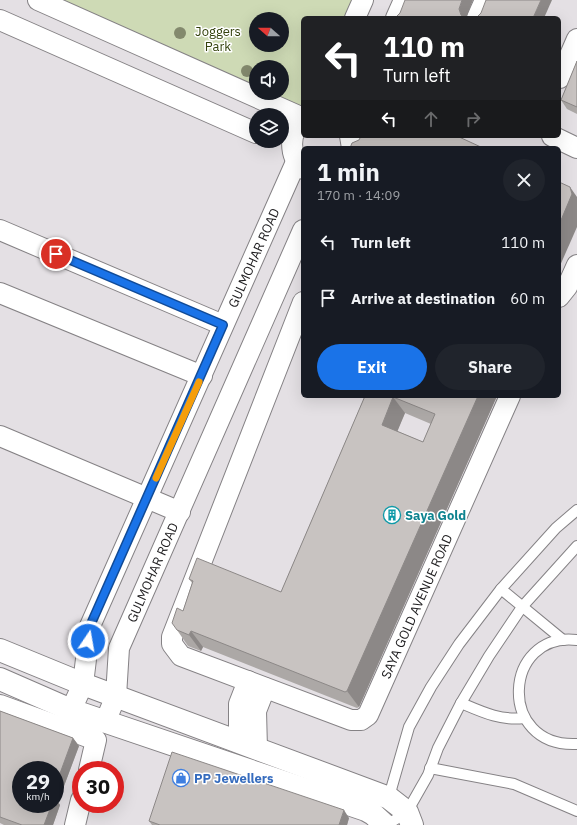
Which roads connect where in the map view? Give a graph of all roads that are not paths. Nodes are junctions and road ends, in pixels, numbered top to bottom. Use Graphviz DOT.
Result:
graph roads {
  1 [pos="38,0"];
  2 [pos="363,0"];
  3 [pos="404,0"];
  4 [pos="485,0"];
  5 [pos="356,16"];
  6 [pos="397,16"];
  7 [pos="478,16"];
  8 [pos="0,20"];
  9 [pos="577,39"];
  10 [pos="561,76"];
  11 [pos="301,118"];
  12 [pos="301,122"];
  13 [pos="249,130"];
  14 [pos="556,138"];
  15 [pos="577,148"];
  16 [pos="291,155"];
  17 [pos="0,230"];
  18 [pos="301,235"];
  19 [pos="577,265"];
  20 [pos="0,293"];
  21 [pos="561,294"];
  22 [pos="301,307"];
  23 [pos="223,325"];
  24 [pos="202,376"];
  25 [pos="509,398"];
  26 [pos="0,436"];
  27 [pos="148,498"];
  28 [pos="577,510"];
  29 [pos="180,512"];
  30 [pos="577,546"];
  31 [pos="501,589"];
  32 [pos="522,607"];
  33 [pos="576,639"];
  34 [pos="563,640"];
  35 [pos="0,650"];
  36 [pos="0,679"];
  37 [pos="83,684"];
  38 [pos="256,685"];
  39 [pos="116,696"];
  40 [pos="461,703"];
  41 [pos="0,705"];
  42 [pos="71,710"];
  43 [pos="524,718"];
  44 [pos="105,722"];
  45 [pos="577,744"];
  46 [pos="248,746"];
  47 [pos="91,761"];
  48 [pos="430,768"];
  49 [pos="389,798"];
  50 [pos="577,811"];
  51 [pos="78,813"];
  52 [pos="410,818"];
  53 [pos="383,822"];
  54 [pos="75,825"];
  1 -- 11 [label="street"];
  2 -- 5 [label="street"];
  3 -- 6 [label="street"];
  4 -- 7 [label="street"];
  8 -- 13 [label="street"];
  9 -- 10 [label="street"];
  12 -- 16 [label="street, GULMOHAR ROAD"];
  14 -- 15 [label="street"];
  16 -- 23 [label="street, GULMOHAR ROAD"];
  17 -- 23 [label="street"];
  18 -- 29 [label="street, GULMOHAR ROAD"];
  19 -- 21 [label="street"];
  20 -- 24 [label="street"];
  22 -- 38 [label="street, SAYA GOLD AVENUE ROAD"];
  23 -- 24 [label="street, GULMOHAR ROAD"];
  24 -- 27 [label="street, GULMOHAR ROAD"];
  25 -- 38 [label="street, SAYA GOLD AVENUE ROAD"];
  26 -- 27 [label="street"];
  27 -- 29 [label="street"];
  27 -- 37 [label="street, GULMOHAR ROAD"];
  28 -- 31 [label="lane"];
  29 -- 39 [label="street, GULMOHAR ROAD"];
  30 -- 32 [label="lane"];
  31 -- 32 [label="lane"];
  31 -- 49 [label="lane"];
  32 -- 34 [label="lane"];
  32 -- 40 [label="lane"];
  33 -- 34 [label="lane"];
  34 -- 43 [label="lane"];
  35 -- 37 [label="street"];
  36 -- 42 [label="street"];
  37 -- 39 [label="street"];
  37 -- 42 [label="street, GULMOHAR ROAD"];
  38 -- 46 [label="street"];
  39 -- 44 [label="street, GULMOHAR ROAD"];
  39 -- 46 [label="street"];
  40 -- 43 [label="lane"];
  40 -- 48 [label="lane"];
  41 -- 47 [label="street"];
  42 -- 44 [label="street"];
  43 -- 45 [label="lane"];
  44 -- 53 [label="street"];
  46 -- 49 [label="street"];
  48 -- 50 [label="lane"];
  48 -- 52 [label="lane"];
  49 -- 52 [label="street"];
  49 -- 53 [label="lane"];
  51 -- 54 [label="street"];
  52 -- 53 [label="lane"];
}
